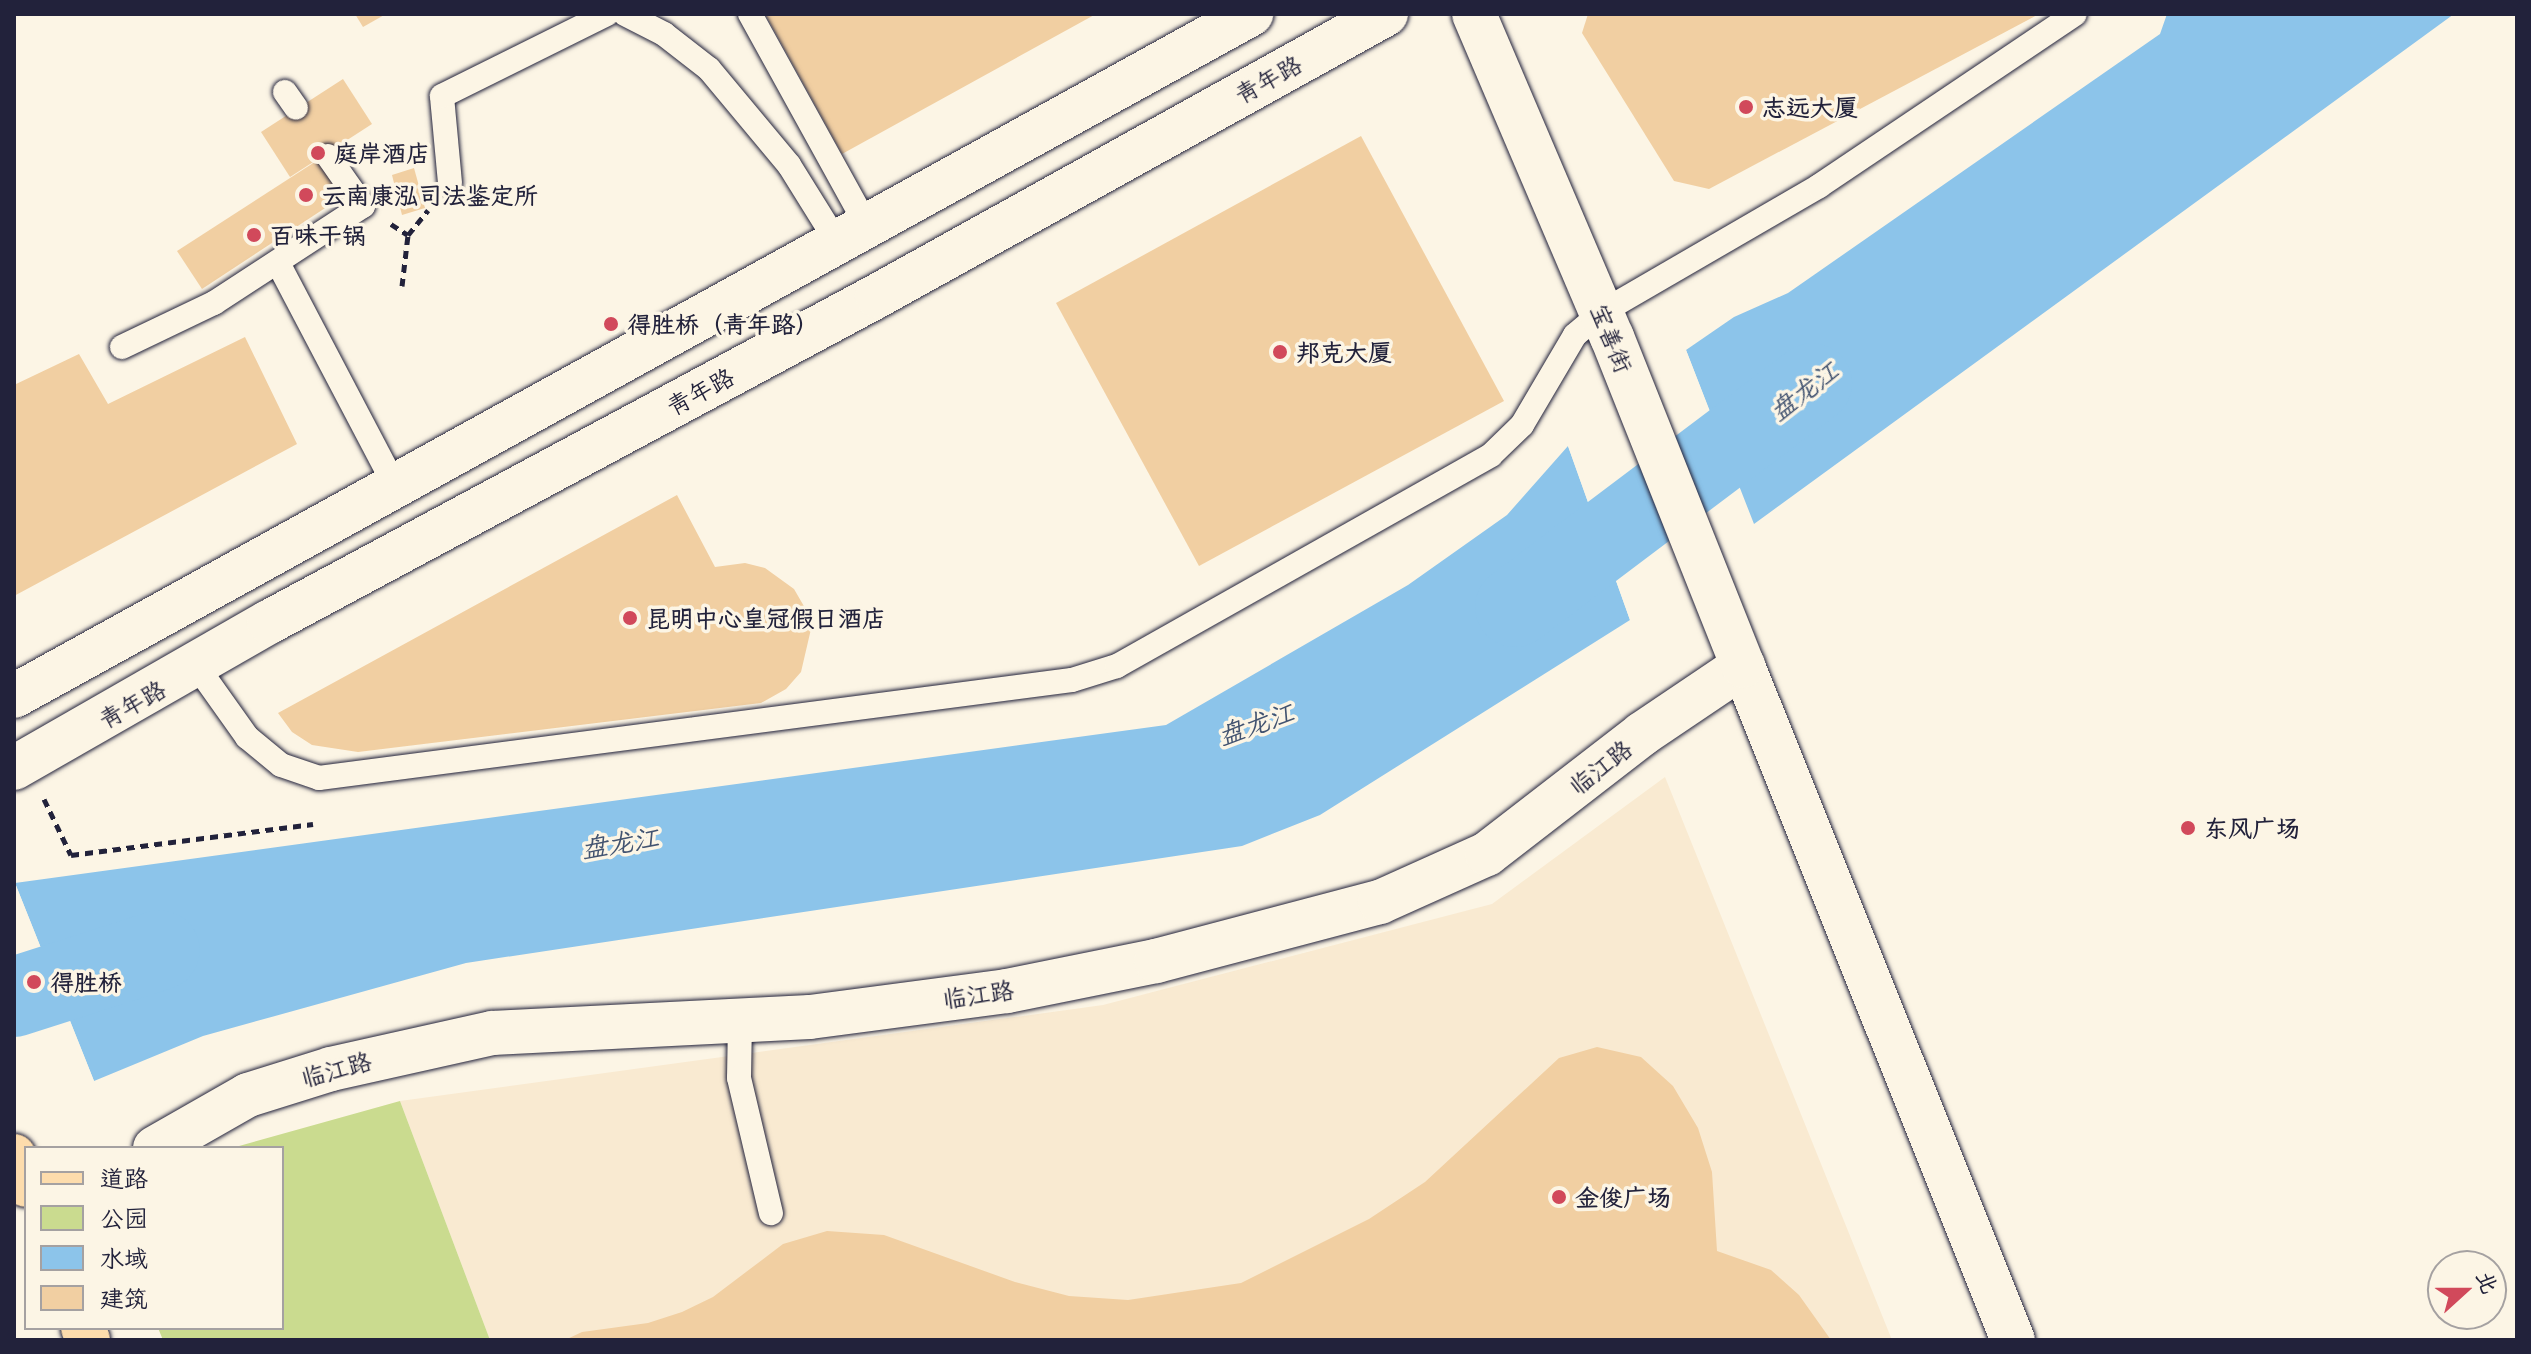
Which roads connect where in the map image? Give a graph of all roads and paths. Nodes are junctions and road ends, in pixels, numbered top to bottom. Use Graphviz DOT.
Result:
graph roads {
  1 [pos="607,14"];
  2 [pos="625,14"];
  3 [pos="750,14"];
  4 [pos="1251,14"];
  5 [pos="1386,14"];
  6 [pos="1474,14"];
  7 [pos="2075,14"];
  8 [pos="328,156"];
  9 [pos="450,183"];
  10 [pos="852,234"];
  11 [pos="278,263"];
  12 [pos="402,286"];
  13 [pos="1608,328"];
  14 [pos="122,347"];
  15 [pos="395,486"];
  16 [pos="1743,666"];
  17 [pos="198,668"];
  18 [pos="14,696"];
  19 [pos="14,768"];
  20 [pos="57,824"];
  21 [pos="313,824"];
  22 [pos="740,1021"];
  23 [pos="159,1146"];
  24 [pos="14,1156"];
  25 [pos="24,1180"];
  26 [pos="771,1213"];
  27 [pos="2013,1340"];
  1 -- 9 [label="lane"];
  2 -- 10 [label="lane"];
  3 -- 10 [label="lane"];
  4 -- 10 [label="street"];
  5 -- 17 [label="street, 青年路"];
  6 -- 13 [label="street, 宝善街"];
  7 -- 13 [label="lane"];
  8 -- 11 [label="lane"];
  9 -- 12 [label="path"];
  10 -- 15 [label="street"];
  11 -- 14 [label="lane"];
  11 -- 15 [label="lane"];
  13 -- 16 [label="street, 宝善街"];
  13 -- 17 [label="lane"];
  15 -- 18 [label="street"];
  16 -- 22 [label="street, 临江路"];
  16 -- 27 [label="street, 宝善街"];
  17 -- 19 [label="street, 青年路"];
  20 -- 21 [label="path"];
  22 -- 23 [label="street, 临江路"];
  22 -- 26 [label="lane"];
  24 -- 25 [label="main road"];
}
